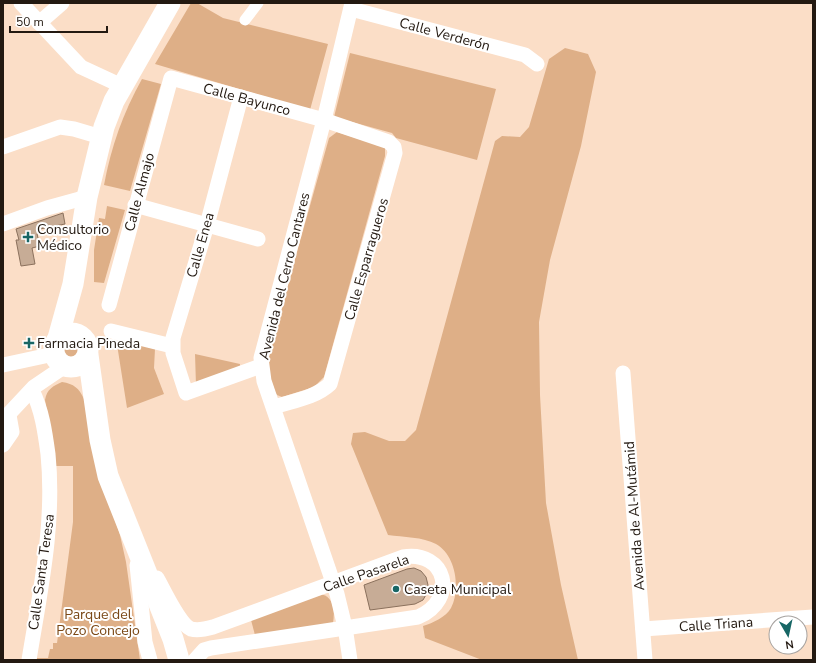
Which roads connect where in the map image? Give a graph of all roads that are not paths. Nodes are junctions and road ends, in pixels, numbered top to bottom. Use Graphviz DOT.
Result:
graph roads {
  1 [pos="21,3"];
  2 [pos="62,3"];
  3 [pos="170,3"];
  4 [pos="258,3"];
  5 [pos="352,6"];
  6 [pos="246,20"];
  7 [pos="39,23"];
  8 [pos="537,64"];
  9 [pos="171,78"];
  10 [pos="122,86"];
  11 [pos="241,98"];
  12 [pos="324,120"];
  13 [pos="101,137"];
  14 [pos="3,147"];
  15 [pos="87,197"];
  16 [pos="135,205"];
  17 [pos="3,224"];
  18 [pos="207,225"];
  19 [pos="258,239"];
  20 [pos="73,284"];
  21 [pos="109,305"];
  22 [pos="111,331"];
  23 [pos="172,346"];
  24 [pos="86,347"];
  25 [pos="62,356"];
  26 [pos="3,365"];
  27 [pos="261,366"];
  28 [pos="623,373"];
  29 [pos="33,388"];
  30 [pos="94,402"];
  31 [pos="274,407"];
  32 [pos="6,418"];
  33 [pos="3,446"];
  34 [pos="135,547"];
  35 [pos="333,583"];
  36 [pos="813,617"];
  37 [pos="345,628"];
  38 [pos="643,629"];
  39 [pos="29,660"];
  40 [pos="150,660"];
  41 [pos="179,660"];
  42 [pos="194,660"];
  43 [pos="350,660"];
  44 [pos="646,660"];
  1 -- 7 [label="street"];
  2 -- 7 [label="street"];
  3 -- 10 [label="main road"];
  4 -- 6 [label="street"];
  5 -- 8 [label="street, Calle Verderón"];
  5 -- 12 [label="street, Avenida del Cerro Cantares"];
  7 -- 10 [label="street"];
  9 -- 11 [label="street, Calle Bayunco"];
  9 -- 16 [label="street, Calle Almajo"];
  10 -- 13 [label="main road"];
  11 -- 12 [label="street, Calle Bayunco"];
  11 -- 18 [label="street, Calle Enea"];
  12 -- 27 [label="street, Avenida del Cerro Cantares"];
  12 -- 31 [label="street, Calle Esparragueros"];
  13 -- 14 [label="street"];
  13 -- 15 [label="main road"];
  15 -- 17 [label="street"];
  15 -- 20 [label="main road"];
  16 -- 18 [label="street"];
  16 -- 21 [label="street, Calle Almajo"];
  18 -- 19 [label="street"];
  18 -- 23 [label="street, Calle Enea"];
  20 -- 24 [label="main road"];
  20 -- 25 [label="main road"];
  22 -- 23 [label="street"];
  23 -- 27 [label="street"];
  24 -- 25 [label="main road"];
  24 -- 25 [label="main road"];
  24 -- 30 [label="main road"];
  25 -- 26 [label="street"];
  25 -- 29 [label="street"];
  25 -- 30 [label="main road"];
  27 -- 31 [label="street, Avenida del Cerro Cantares"];
  28 -- 38 [label="street, Avenida de Al-Mutámid"];
  29 -- 32 [label="street"];
  29 -- 39 [label="street, Calle Santa Teresa"];
  30 -- 34 [label="main road"];
  31 -- 35 [label="street, Avenida del Cerro Cantares"];
  32 -- 33 [label="street"];
  34 -- 35 [label="street, Calle Pasarela"];
  34 -- 40 [label="street"];
  34 -- 41 [label="main road"];
  35 -- 37 [label="street, Avenida del Cerro Cantares"];
  35 -- 37 [label="street, Calle Pasarela"];
  36 -- 38 [label="street, Calle Triana"];
  37 -- 42 [label="street, Calle Pasarela"];
  37 -- 43 [label="street, Avenida del Cerro Cantares"];
  38 -- 44 [label="street, Avenida de Al-Mutámid"];
}
